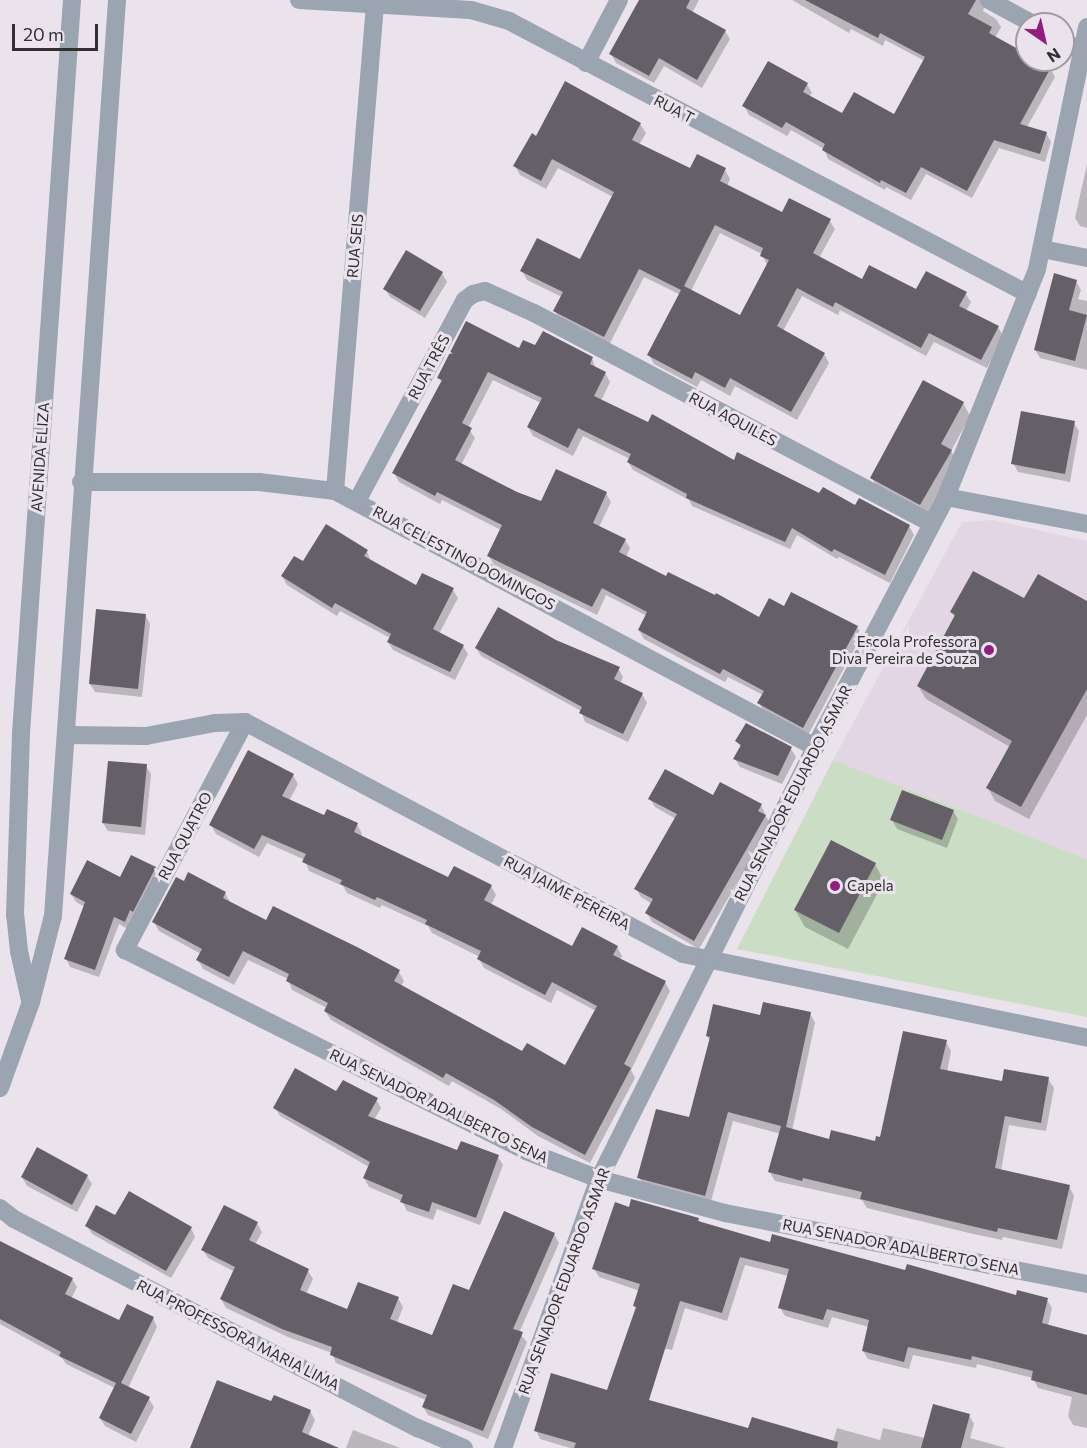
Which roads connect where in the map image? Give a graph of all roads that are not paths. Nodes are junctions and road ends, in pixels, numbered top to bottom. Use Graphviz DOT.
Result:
graph roads {
  1 [pos="72,0"];
  2 [pos="117,0"];
  3 [pos="299,0"];
  4 [pos="619,0"];
  5 [pos="989,0"];
  6 [pos="375,2"];
  7 [pos="1015,14"];
  8 [pos="1087,27"];
  9 [pos="1075,47"];
  10 [pos="1082,51"];
  11 [pos="586,63"];
  12 [pos="1042,249"];
  13 [pos="1087,258"];
  14 [pos="1028,294"];
  15 [pos="534,313"];
  16 [pos="81,482"];
  17 [pos="335,491"];
  18 [pos="946,497"];
  19 [pos="357,501"];
  20 [pos="932,524"];
  21 [pos="1087,524"];
  22 [pos="245,722"];
  23 [pos="67,735"];
  24 [pos="815,747"];
  25 [pos="125,950"];
  26 [pos="709,958"];
  27 [pos="31,1002"];
  28 [pos="1087,1038"];
  29 [pos="0,1088"];
  30 [pos="599,1179"];
  31 [pos="7,1214"];
  32 [pos="1087,1284"];
  33 [pos="464,1448"];
  34 [pos="503,1448"];
  1 -- 27 [label="street, AVENIDA ELIZA"];
  2 -- 16 [label="street"];
  3 -- 6 [label="street, RUA T"];
  4 -- 11 [label="street"];
  5 -- 7 [label="street"];
  6 -- 11 [label="street, RUA T"];
  6 -- 17 [label="street, RUA SEIS"];
  8 -- 10 [label="street, RUA SENADOR EDUARDO ASMAR"];
  9 -- 10 [label="street"];
  10 -- 12 [label="street, RUA SENADOR EDUARDO ASMAR"];
  11 -- 14 [label="street, RUA T"];
  12 -- 13 [label="street"];
  12 -- 14 [label="street, RUA SENADOR EDUARDO ASMAR"];
  14 -- 18 [label="street, RUA SENADOR EDUARDO ASMAR"];
  15 -- 19 [label="street, RUA TRÊS"];
  15 -- 20 [label="street, RUA AQUILES"];
  16 -- 17 [label="street, RUA CELESTINO DOMINGOS"];
  16 -- 23 [label="street"];
  17 -- 19 [label="street, RUA CELESTINO DOMINGOS"];
  18 -- 20 [label="street, RUA SENADOR EDUARDO ASMAR"];
  18 -- 21 [label="street"];
  19 -- 24 [label="street, RUA CELESTINO DOMINGOS"];
  20 -- 24 [label="street, RUA SENADOR EDUARDO ASMAR"];
  22 -- 23 [label="street, RUA JAIME PEREIRA"];
  22 -- 25 [label="street, RUA QUATRO"];
  22 -- 26 [label="street, RUA JAIME PEREIRA"];
  23 -- 27 [label="street"];
  24 -- 26 [label="street, RUA SENADOR EDUARDO ASMAR"];
  25 -- 30 [label="street, RUA SENADOR ADALBERTO SENA"];
  26 -- 28 [label="street, RUA JAIME PEREIRA"];
  26 -- 30 [label="street, RUA SENADOR EDUARDO ASMAR"];
  27 -- 29 [label="street"];
  30 -- 32 [label="street, RUA SENADOR ADALBERTO SENA"];
  30 -- 34 [label="street, RUA SENADOR EDUARDO ASMAR"];
  31 -- 33 [label="street, RUA PROFESSORA MARIA LIMA"];
}
